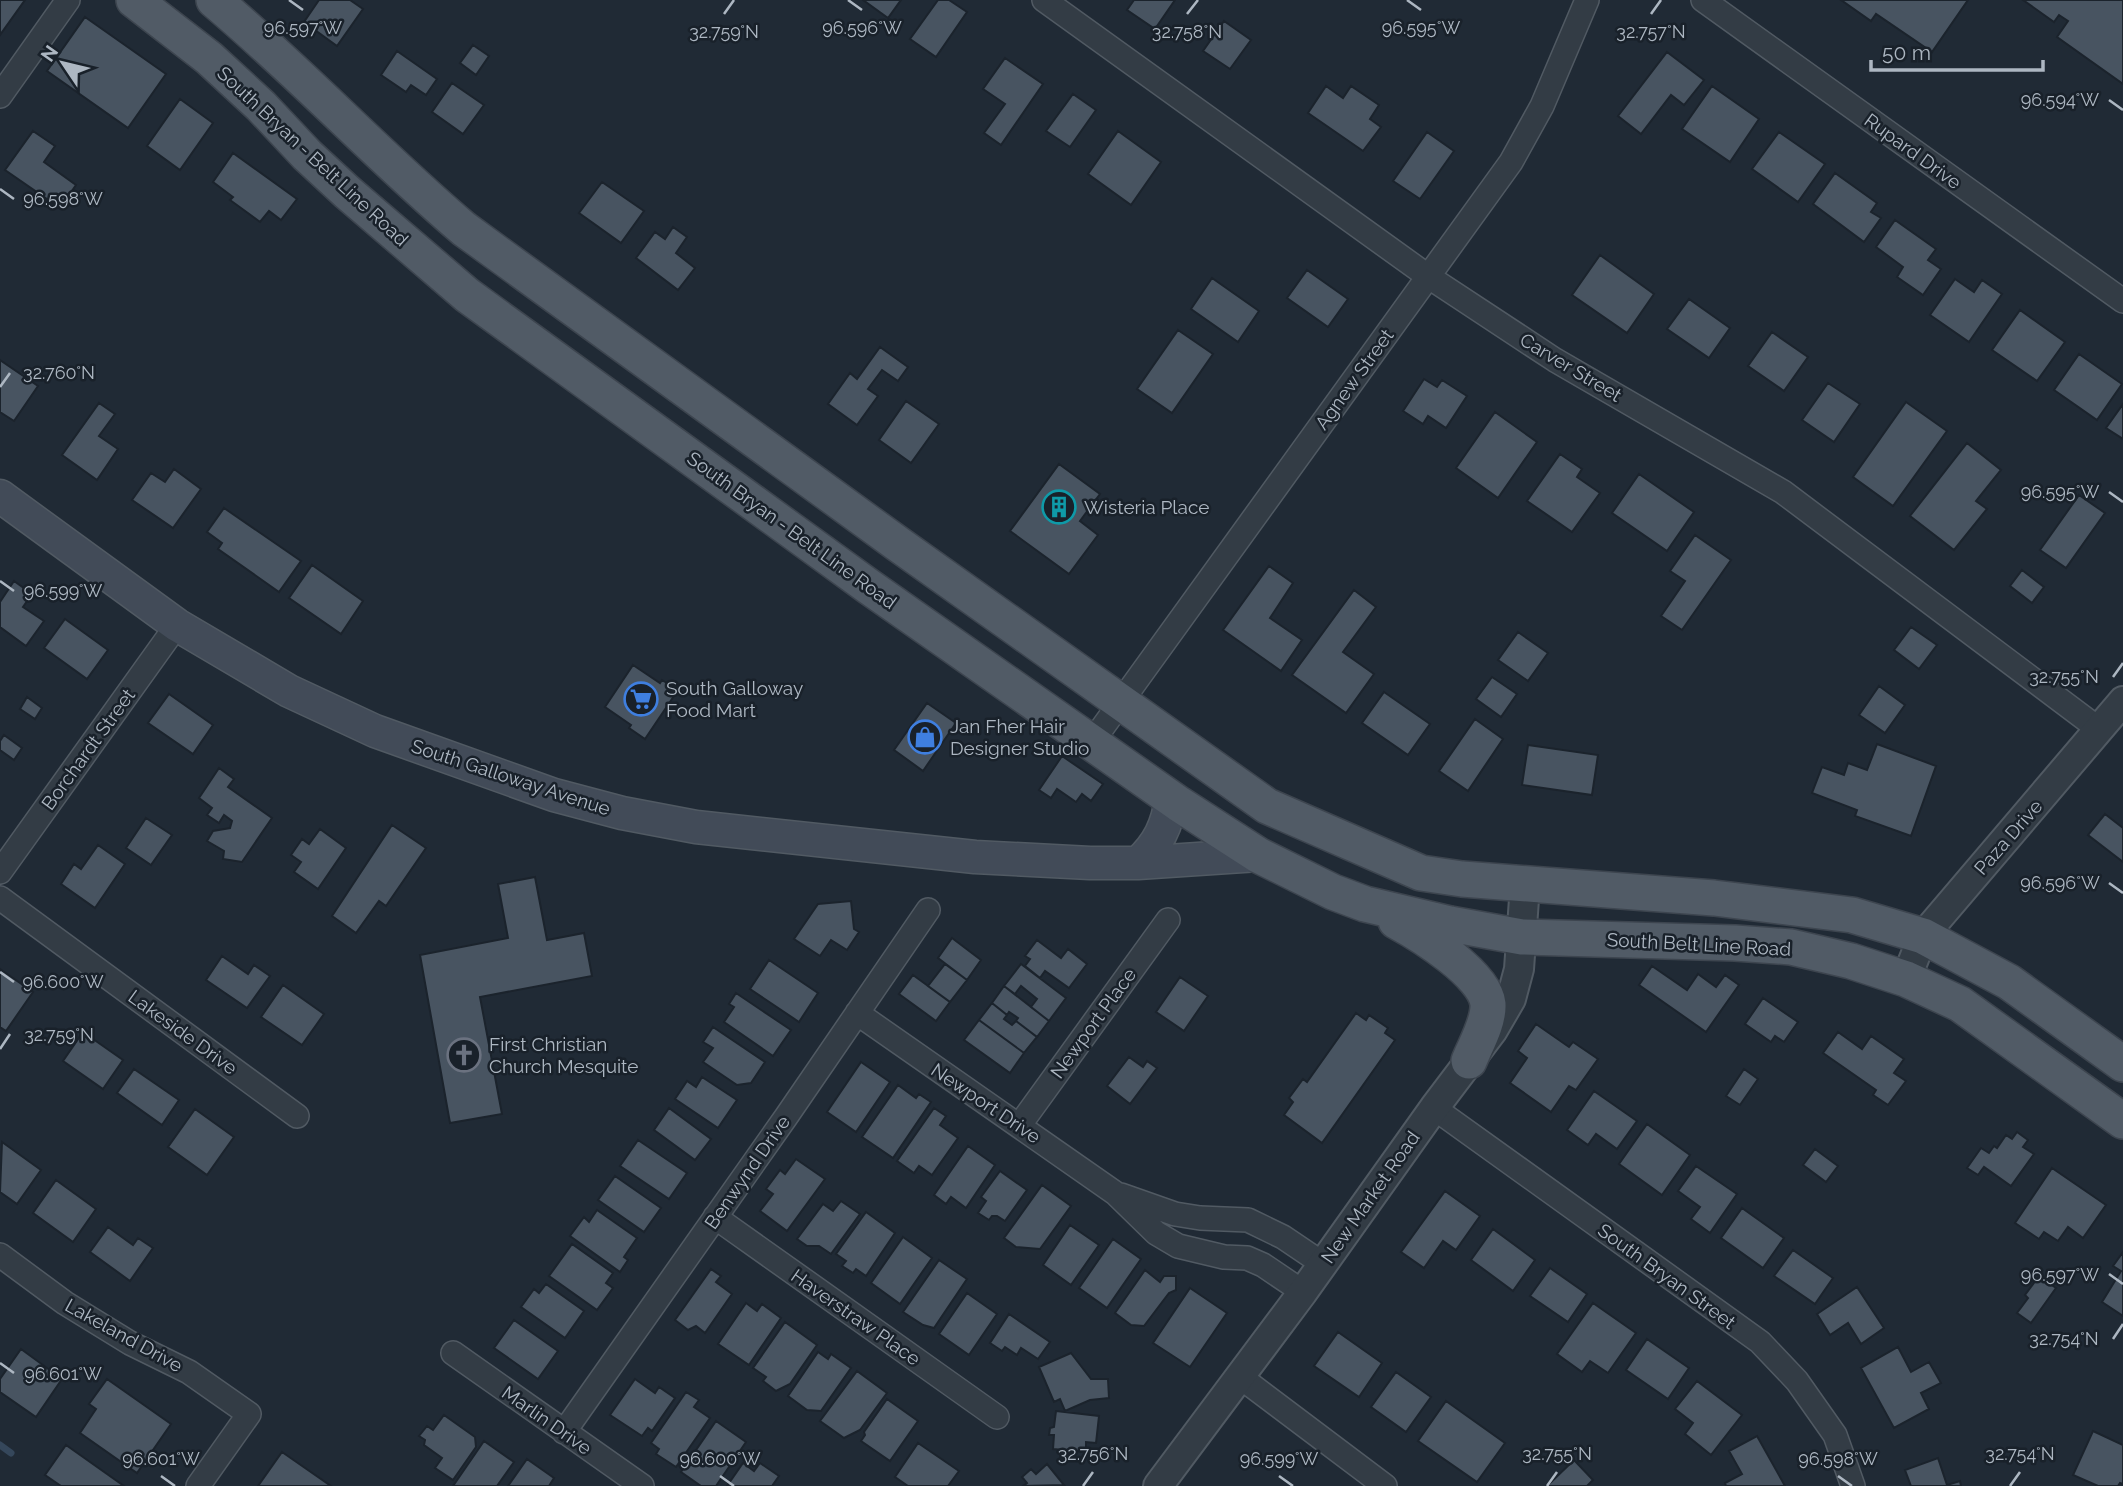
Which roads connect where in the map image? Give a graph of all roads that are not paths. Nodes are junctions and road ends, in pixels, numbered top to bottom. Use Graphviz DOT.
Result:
graph roads {
  1 [pos="68,0"];
  2 [pos="134,0"];
  3 [pos="214,0"];
  4 [pos="1044,0"];
  5 [pos="1587,0"];
  6 [pos="1703,0"];
  7 [pos="0,96"];
  8 [pos="1429,277"];
  9 [pos="2123,301"];
  10 [pos="0,496"];
  11 [pos="898,544"];
  12 [pos="868,586"];
  13 [pos="177,625"];
  14 [pos="2123,701"];
  15 [pos="1120,703"];
  16 [pos="2100,730"];
  17 [pos="1092,742"];
  18 [pos="1171,798"];
  19 [pos="1258,855"];
  20 [pos="1138,863"];
  21 [pos="0,872"];
  22 [pos="1421,873"];
  23 [pos="1525,885"];
  24 [pos="0,898"];
  25 [pos="1365,904"];
  26 [pos="928,909"];
  27 [pos="1168,920"];
  28 [pos="1923,936"];
  29 [pos="1522,937"];
  30 [pos="1906,979"];
  31 [pos="857,1013"];
  32 [pos="1469,1061"];
  33 [pos="2123,1064"];
  34 [pos="1434,1108"];
  35 [pos="298,1116"];
  36 [pos="2123,1121"];
  37 [pos="1019,1126"];
  38 [pos="1115,1193"];
  39 [pos="715,1217"];
  40 [pos="0,1255"];
  41 [pos="1323,1264"];
  42 [pos="1303,1292"];
  43 [pos="453,1353"];
  44 [pos="1238,1376"];
  45 [pos="997,1417"];
  46 [pos="564,1432"];
  47 [pos="198,1486"];
  48 [pos="642,1486"];
  49 [pos="1158,1486"];
  50 [pos="1385,1486"];
  51 [pos="1853,1486"];
  1 -- 7 [label="street"];
  2 -- 12 [label="main road, South Bryan - Belt Line Road"];
  3 -- 11 [label="main road"];
  4 -- 8 [label="street, Carver Street"];
  5 -- 8 [label="street, Agnew Street"];
  6 -- 9 [label="street, Rupard Drive"];
  8 -- 15 [label="street, Agnew Street"];
  8 -- 16 [label="street, Carver Street"];
  10 -- 13 [label="main road, South Galloway Avenue"];
  11 -- 12 [label="main road"];
  11 -- 15 [label="main road"];
  12 -- 17 [label="main road, South Bryan - Belt Line Road"];
  13 -- 20 [label="main road, South Galloway Avenue"];
  13 -- 21 [label="street, Borchardt Street"];
  14 -- 16 [label="street, Paza Drive"];
  15 -- 17 [label="street, Agnew Street"];
  15 -- 22 [label="main road"];
  16 -- 28 [label="street, Paza Drive"];
  17 -- 18 [label="main road, South Bryan - Belt Line Road"];
  18 -- 19 [label="main road, South Bryan - Belt Line Road"];
  18 -- 20 [label="main road"];
  19 -- 20 [label="main road, South Galloway Avenue"];
  19 -- 22 [label="main road"];
  19 -- 25 [label="main road, South Bryan - Belt Line Road"];
  22 -- 23 [label="main road"];
  23 -- 28 [label="main road"];
  23 -- 29 [label="street, New Market Road"];
  24 -- 35 [label="street, Lakeside Drive"];
  25 -- 29 [label="main road, South Bryan - Belt Line Road"];
  25 -- 32 [label="main road"];
  26 -- 31 [label="street, Benwynd Drive"];
  27 -- 37 [label="street, Newport Place"];
  28 -- 30 [label="street, Paza Drive"];
  28 -- 33 [label="main road"];
  29 -- 30 [label="main road, South Belt Line Road"];
  29 -- 32 [label="street, New Market Road"];
  30 -- 36 [label="main road, South Belt Line Road"];
  31 -- 37 [label="street, Newport Drive"];
  31 -- 39 [label="street, Benwynd Drive"];
  32 -- 34 [label="street, New Market Road"];
  34 -- 41 [label="street, New Market Road"];
  34 -- 51 [label="street, South Bryan Street"];
  37 -- 38 [label="street, Newport Drive"];
  38 -- 41 [label="street, Newport Drive"];
  38 -- 42 [label="street, Newport Drive"];
  39 -- 45 [label="street, Haverstraw Place"];
  39 -- 46 [label="street, Benwynd Drive"];
  40 -- 47 [label="street, Lakeland Drive"];
  41 -- 42 [label="street, New Market Road"];
  42 -- 44 [label="street, New Market Road"];
  43 -- 46 [label="street, Marlin Drive"];
  44 -- 49 [label="street, New Market Road"];
  44 -- 50 [label="street"];
  46 -- 48 [label="street, Marlin Drive"];
}
